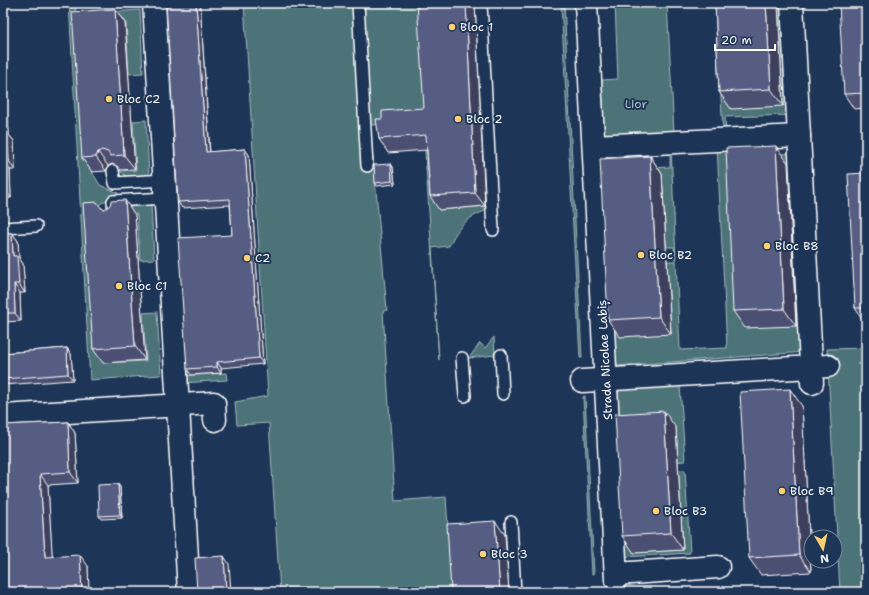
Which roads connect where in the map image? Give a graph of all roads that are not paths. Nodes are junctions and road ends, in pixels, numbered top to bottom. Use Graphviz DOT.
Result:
graph roads {
  1 [pos="154,3"];
  2 [pos="358,3"];
  3 [pos="481,3"];
  4 [pos="586,3"];
  5 [pos="792,3"];
  6 [pos="799,136"];
  7 [pos="594,146"];
  8 [pos="367,166"];
  9 [pos="113,171"];
  10 [pos="165,189"];
  11 [pos="114,216"];
  12 [pos="36,226"];
  13 [pos="3,228"];
  14 [pos="493,230"];
  15 [pos="501,355"];
  16 [pos="462,358"];
  17 [pos="606,380"];
  18 [pos="582,381"];
  19 [pos="503,394"];
  20 [pos="465,396"];
  21 [pos="178,405"];
  22 [pos="3,416"];
  23 [pos="215,420"];
  24 [pos="511,522"];
  25 [pos="718,567"];
  26 [pos="189,592"];
  27 [pos="515,592"];
  1 -- 10 [label="street"];
  2 -- 8 [label="lane"];
  3 -- 14 [label="lane"];
  4 -- 7 [label="street, Strada Nicolae Labiș"];
  5 -- 6 [label="street"];
  6 -- 7 [label="street"];
  6 -- 17 [label="street"];
  7 -- 17 [label="street, Strada Nicolae Labiș"];
  9 -- 10 [label="lane"];
  10 -- 11 [label="lane"];
  10 -- 21 [label="street"];
  12 -- 13 [label="lane"];
  15 -- 19 [label="lane"];
  16 -- 20 [label="lane"];
  17 -- 18 [label="street"];
  17 -- 25 [label="street, Strada Nicolae Labiș"];
  21 -- 22 [label="street"];
  21 -- 23 [label="street"];
  21 -- 26 [label="street"];
  24 -- 27 [label="lane"];
}
